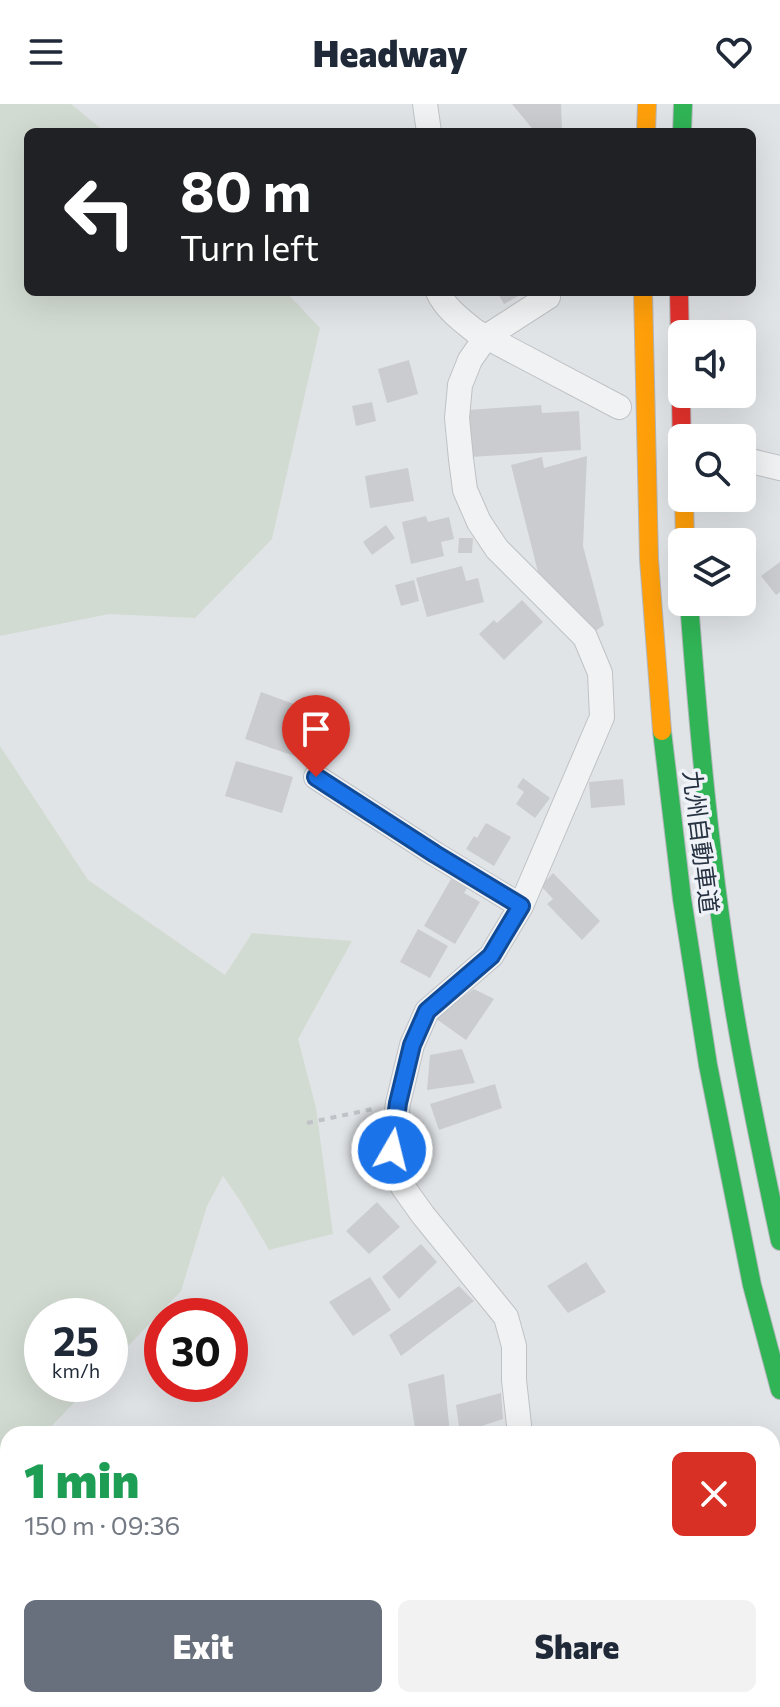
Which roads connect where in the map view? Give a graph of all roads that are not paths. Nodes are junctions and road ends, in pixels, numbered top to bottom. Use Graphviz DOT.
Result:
graph roads {
  1 [pos="425,104"];
  2 [pos="647,104"];
  3 [pos="683,104"];
  4 [pos="430,128"];
  5 [pos="646,128"];
  6 [pos="682,128"];
  7 [pos="440,296"];
  8 [pos="547,296"];
  9 [pos="643,296"];
  10 [pos="679,296"];
  11 [pos="486,337"];
  12 [pos="619,407"];
  13 [pos="681,424"];
  14 [pos="756,462"];
  15 [pos="780,468"];
  16 [pos="690,616"];
  17 [pos="316,777"];
  18 [pos="521,906"];
  19 [pos="780,1241"];
  20 [pos="780,1390"];
  21 [pos="519,1426"];
  1 -- 4 [label="street"];
  2 -- 5 [label="highway"];
  3 -- 6 [label="highway"];
  7 -- 11 [label="street"];
  8 -- 11 [label="street"];
  9 -- 20 [label="highway, 九州自動車道"];
  10 -- 13 [label="highway"];
  11 -- 12 [label="street"];
  11 -- 18 [label="street"];
  14 -- 15 [label="street"];
  16 -- 19 [label="highway, 九州自動車道"];
  17 -- 18 [label="street"];
  18 -- 21 [label="street"];
}
